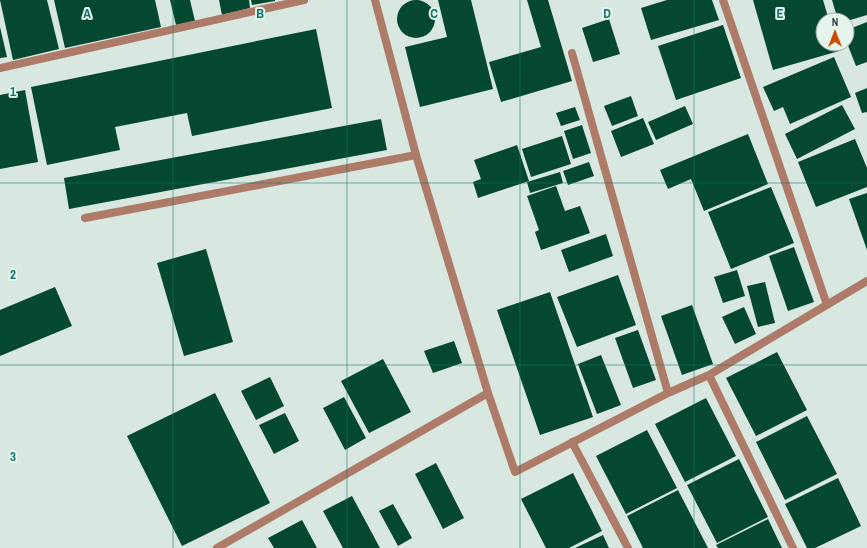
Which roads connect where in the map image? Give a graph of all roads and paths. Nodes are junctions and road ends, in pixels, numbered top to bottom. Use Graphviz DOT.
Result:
graph roads {
  1 [pos="304,0"];
  2 [pos="375,0"];
  3 [pos="723,0"];
  4 [pos="572,53"];
  5 [pos="0,68"];
  6 [pos="416,155"];
  7 [pos="85,218"];
  8 [pos="867,281"];
  9 [pos="827,305"];
  10 [pos="709,375"];
  11 [pos="488,393"];
  12 [pos="668,393"];
  13 [pos="572,442"];
  14 [pos="217,548"];
  15 [pos="628,548"];
  16 [pos="793,548"];
  1 -- 5 [label="street"];
  2 -- 6 [label="street"];
  3 -- 9 [label="street"];
  4 -- 12 [label="street"];
  6 -- 7 [label="street"];
  6 -- 11 [label="street"];
  8 -- 9 [label="street"];
  9 -- 10 [label="street"];
  10 -- 12 [label="street"];
  10 -- 16 [label="street"];
  11 -- 13 [label="street"];
  11 -- 14 [label="street"];
  12 -- 13 [label="street"];
  13 -- 15 [label="street"];
}
